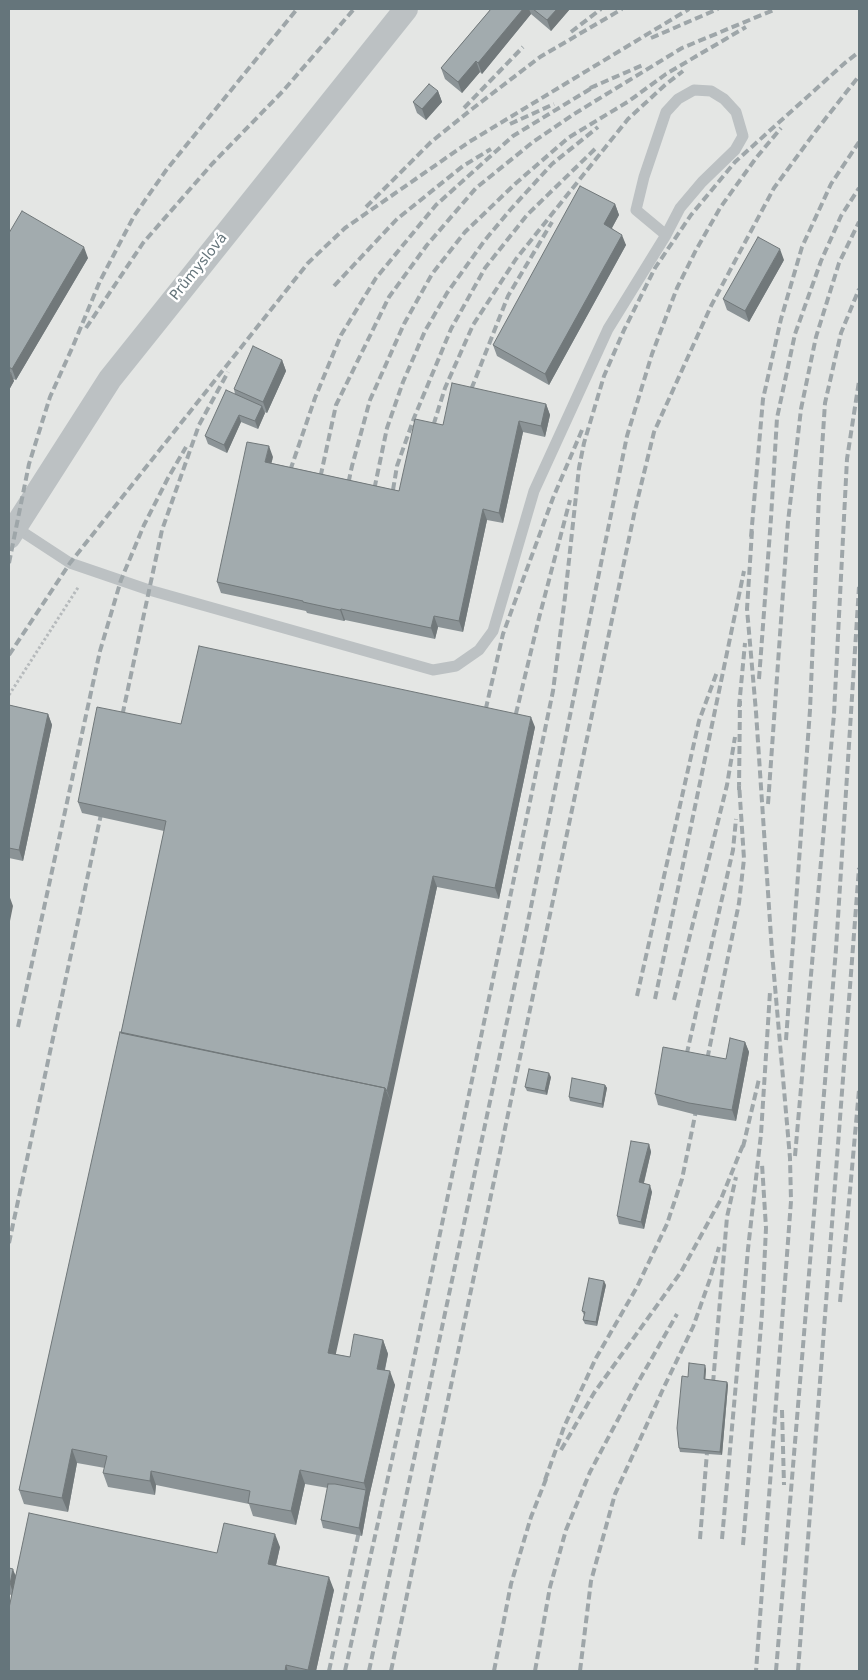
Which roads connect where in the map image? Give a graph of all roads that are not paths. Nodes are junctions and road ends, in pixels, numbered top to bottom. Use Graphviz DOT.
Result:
graph roads {
  1 [pos="406,9"];
  2 [pos="666,235"];
  3 [pos="12,532"];
  1 -- 3 [label="street, Průmyslová"];
  2 -- 2 [label="lane"];
  2 -- 3 [label="lane"];
}
